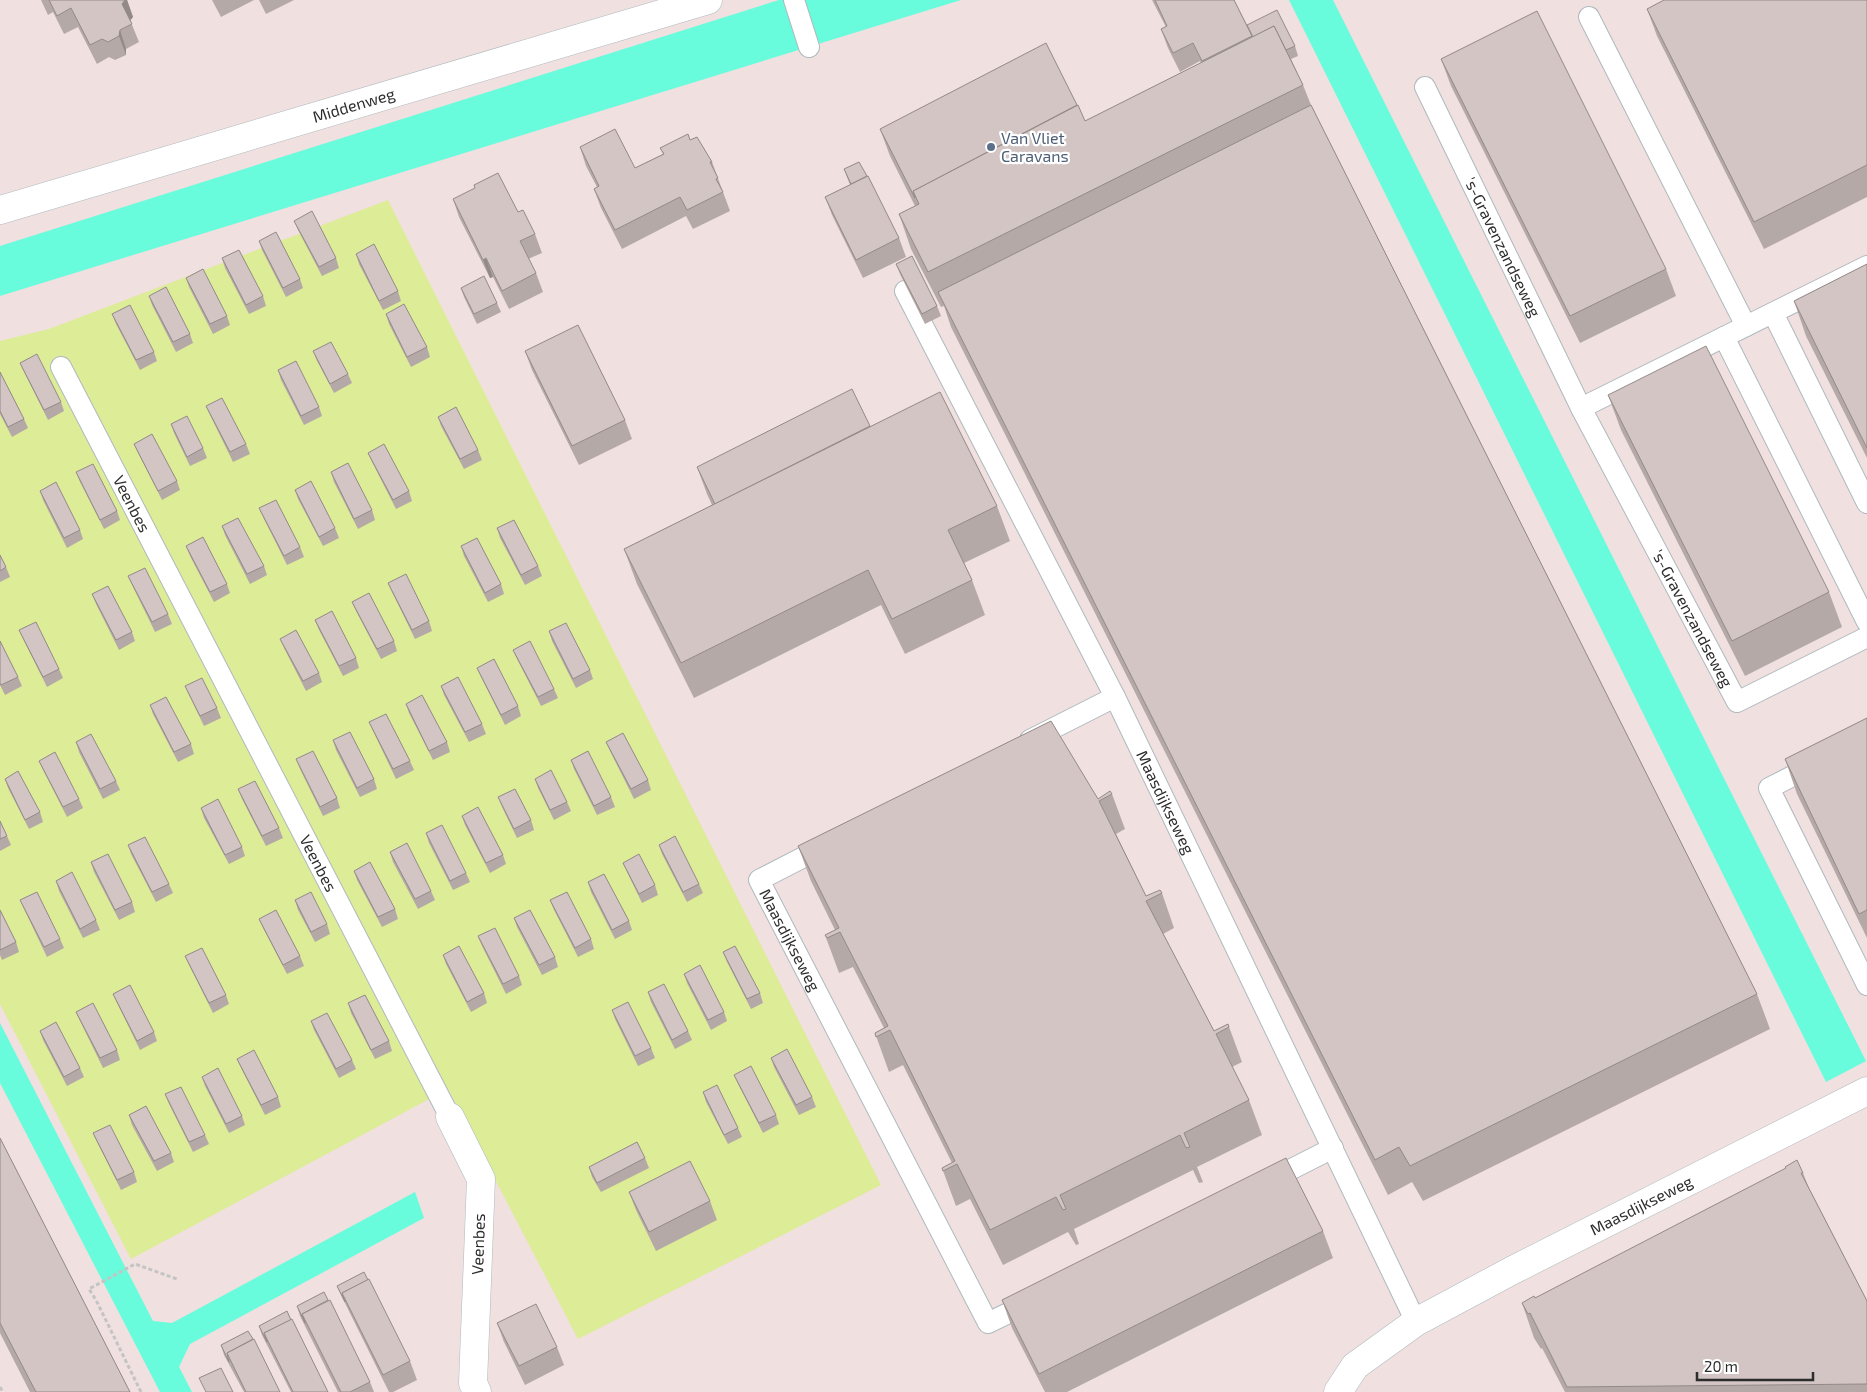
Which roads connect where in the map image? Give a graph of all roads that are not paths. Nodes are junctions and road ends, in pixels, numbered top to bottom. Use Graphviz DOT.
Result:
graph roads {
  1 [pos="708,0"];
  2 [pos="794,0"];
  3 [pos="1590,17"];
  4 [pos="809,47"];
  5 [pos="1424,87"];
  6 [pos="0,210"];
  7 [pos="1867,266"];
  8 [pos="905,291"];
  9 [pos="1773,313"];
  10 [pos="1746,326"];
  11 [pos="1724,337"];
  12 [pos="61,367"];
  13 [pos="1581,408"];
  14 [pos="1867,503"];
  15 [pos="1867,622"];
  16 [pos="1867,638"];
  17 [pos="1115,697"];
  18 [pos="1010,751"];
  19 [pos="1831,756"];
  20 [pos="845,835"];
  21 [pos="1866,981"];
  22 [pos="1867,1091"];
  23 [pos="450,1117"];
  24 [pos="1333,1148"];
  25 [pos="1254,1188"];
  26 [pos="1050,1292"];
  27 [pos="1416,1322"];
  28 [pos="469,1389"];
  29 [pos="1338,1392"];
  1 -- 6 [label="street, Middenweg"];
  2 -- 4 [label="lane"];
  3 -- 10 [label="lane"];
  5 -- 13 [label="lane, 's-Gravenzandseweg"];
  7 -- 9 [label="lane"];
  8 -- 17 [label="lane, Maasdijkseweg"];
  9 -- 10 [label="lane"];
  9 -- 14 [label="lane"];
  10 -- 11 [label="lane"];
  11 -- 13 [label="lane"];
  11 -- 15 [label="lane"];
  12 -- 23 [label="lane, Veenbes"];
  13 -- 16 [label="lane, 's-Gravenzandseweg"];
  17 -- 18 [label="lane"];
  17 -- 24 [label="lane, Maasdijkseweg"];
  19 -- 21 [label="lane"];
  20 -- 26 [label="lane, Maasdijkseweg"];
  22 -- 27 [label="street, Maasdijkseweg"];
  23 -- 28 [label="street, Veenbes"];
  24 -- 25 [label="lane"];
  24 -- 27 [label="lane, Maasdijkseweg"];
  27 -- 29 [label="street, Maasdijkseweg"];
}
